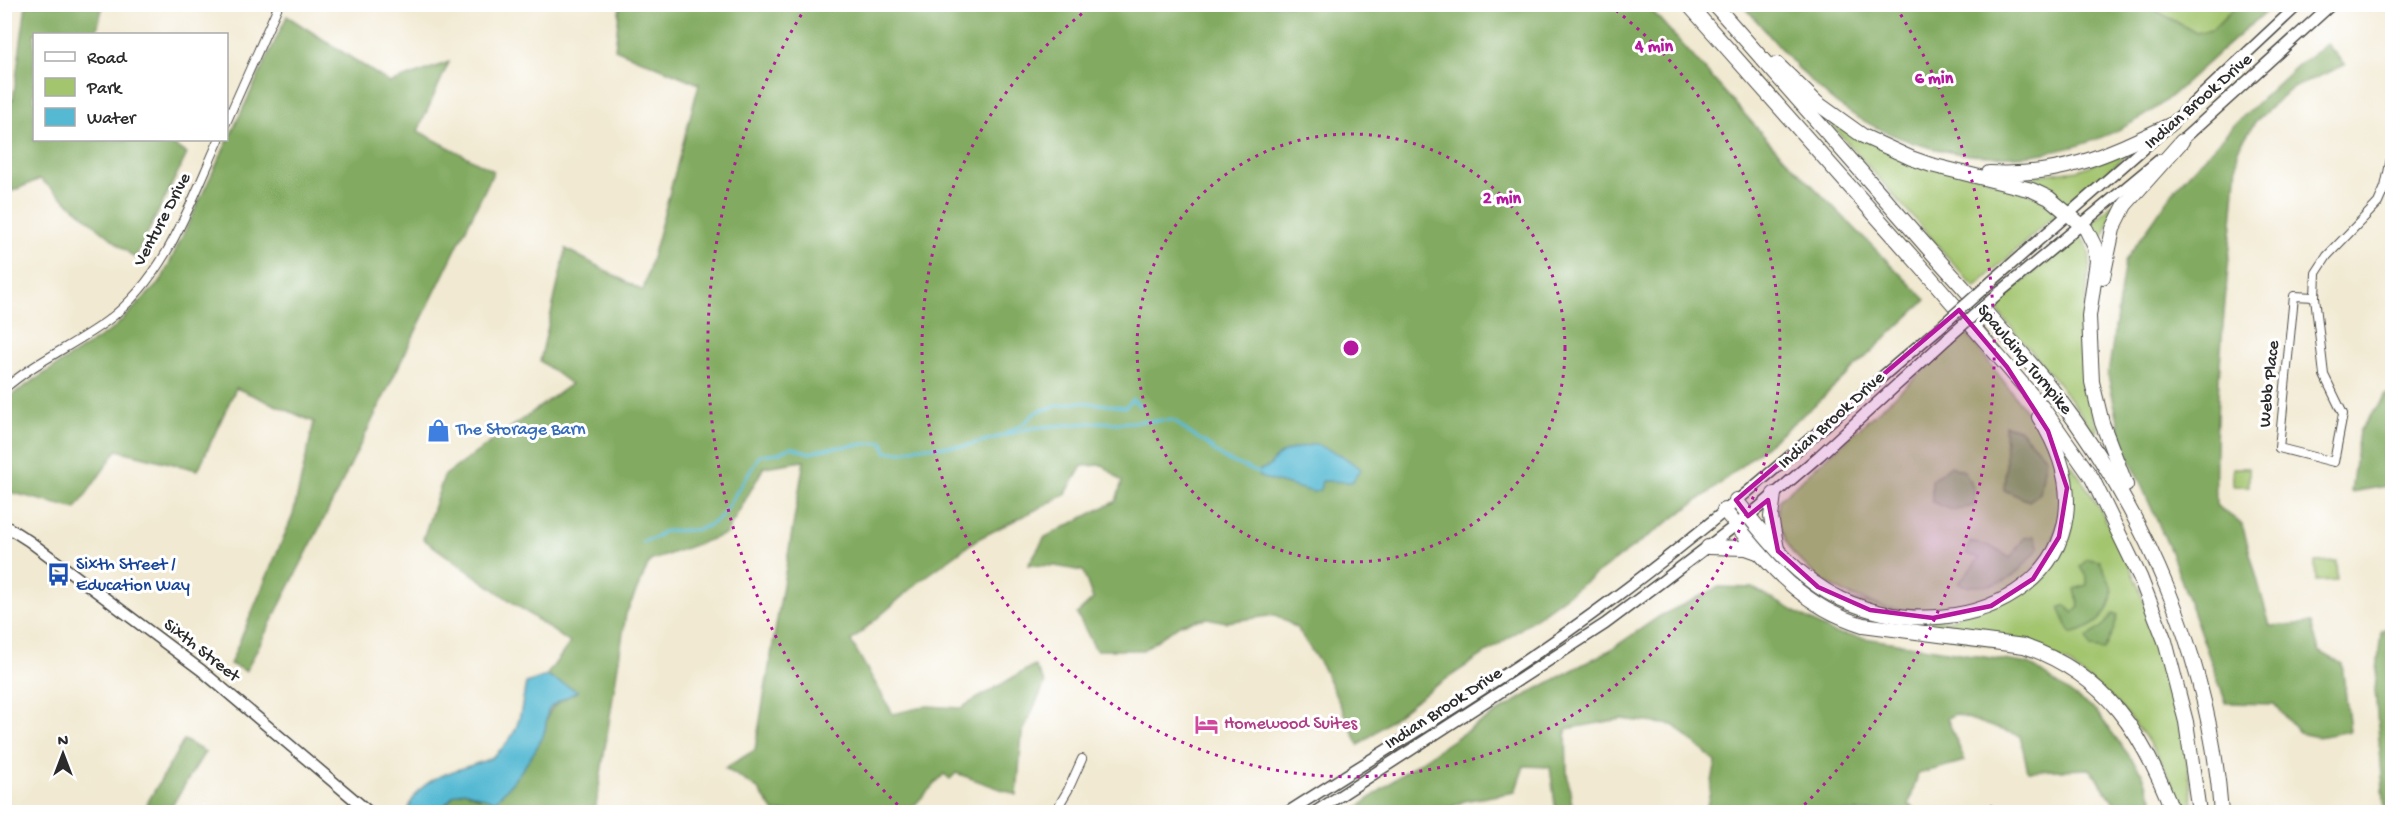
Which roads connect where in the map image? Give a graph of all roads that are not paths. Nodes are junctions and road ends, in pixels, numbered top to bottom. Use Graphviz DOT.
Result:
graph roads {
  1 [pos="279,4"];
  2 [pos="1688,4"];
  3 [pos="1714,4"];
  4 [pos="2300,4"];
  5 [pos="2332,4"];
  6 [pos="1745,39"];
  7 [pos="228,119"];
  8 [pos="2170,125"];
  9 [pos="219,141"];
  10 [pos="2182,141"];
  11 [pos="2392,154"];
  12 [pos="1969,174"];
  13 [pos="2074,219"];
  14 [pos="2315,297"];
  15 [pos="2091,328"];
  16 [pos="2007,367"];
  17 [pos="4,389"];
  18 [pos="1774,494"];
  19 [pos="1736,501"];
  20 [pos="1724,510"];
  21 [pos="2133,514"];
  22 [pos="1748,516"];
  23 [pos="4,525"];
  24 [pos="1736,525"];
  25 [pos="1708,547"];
  26 [pos="1778,551"];
  27 [pos="1762,554"];
  28 [pos="1082,759"];
  29 [pos="369,813"];
  30 [pos="1054,813"];
  31 [pos="1288,813"];
  32 [pos="1315,813"];
  33 [pos="2173,813"];
  34 [pos="2199,813"];
  35 [pos="2221,813"];
  1 -- 7 [label="street"];
  2 -- 16 [label="highway, Spaulding Turnpike"];
  3 -- 6 [label="highway, Spaulding Turnpike"];
  4 -- 8 [label="main road, Indian Brook Drive"];
  5 -- 10 [label="main road, Indian Brook Drive"];
  6 -- 12 [label="highway"];
  6 -- 21 [label="highway, Spaulding Turnpike"];
  8 -- 12 [label="highway"];
  8 -- 13 [label="main road, Indian Brook Drive"];
  9 -- 17 [label="street, Venture Drive"];
  10 -- 13 [label="main road, Indian Brook Drive"];
  10 -- 15 [label="highway"];
  11 -- 14 [label="street, Webb Place"];
  12 -- 13 [label="highway"];
  13 -- 15 [label="highway"];
  13 -- 18 [label="main road, Indian Brook Drive, bridge"];
  13 -- 19 [label="main road, Indian Brook Drive, bridge"];
  14 -- 14 [label="street, Webb Place"];
  15 -- 21 [label="highway"];
  16 -- 26 [label="highway"];
  16 -- 34 [label="highway, Spaulding Turnpike"];
  18 -- 22 [label="main road, Indian Brook Drive"];
  18 -- 26 [label="highway"];
  19 -- 20 [label="main road, Indian Brook Drive"];
  19 -- 22 [label="highway"];
  20 -- 24 [label="highway"];
  20 -- 31 [label="main road, Indian Brook Drive"];
  21 -- 35 [label="highway, Spaulding Turnpike"];
  22 -- 24 [label="main road, Indian Brook Drive"];
  22 -- 26 [label="highway"];
  23 -- 29 [label="main road, Sixth Street"];
  24 -- 25 [label="main road, Indian Brook Drive"];
  24 -- 27 [label="highway"];
  25 -- 27 [label="highway"];
  25 -- 32 [label="main road, Indian Brook Drive"];
  27 -- 33 [label="highway"];
  28 -- 30 [label="street"];
}
